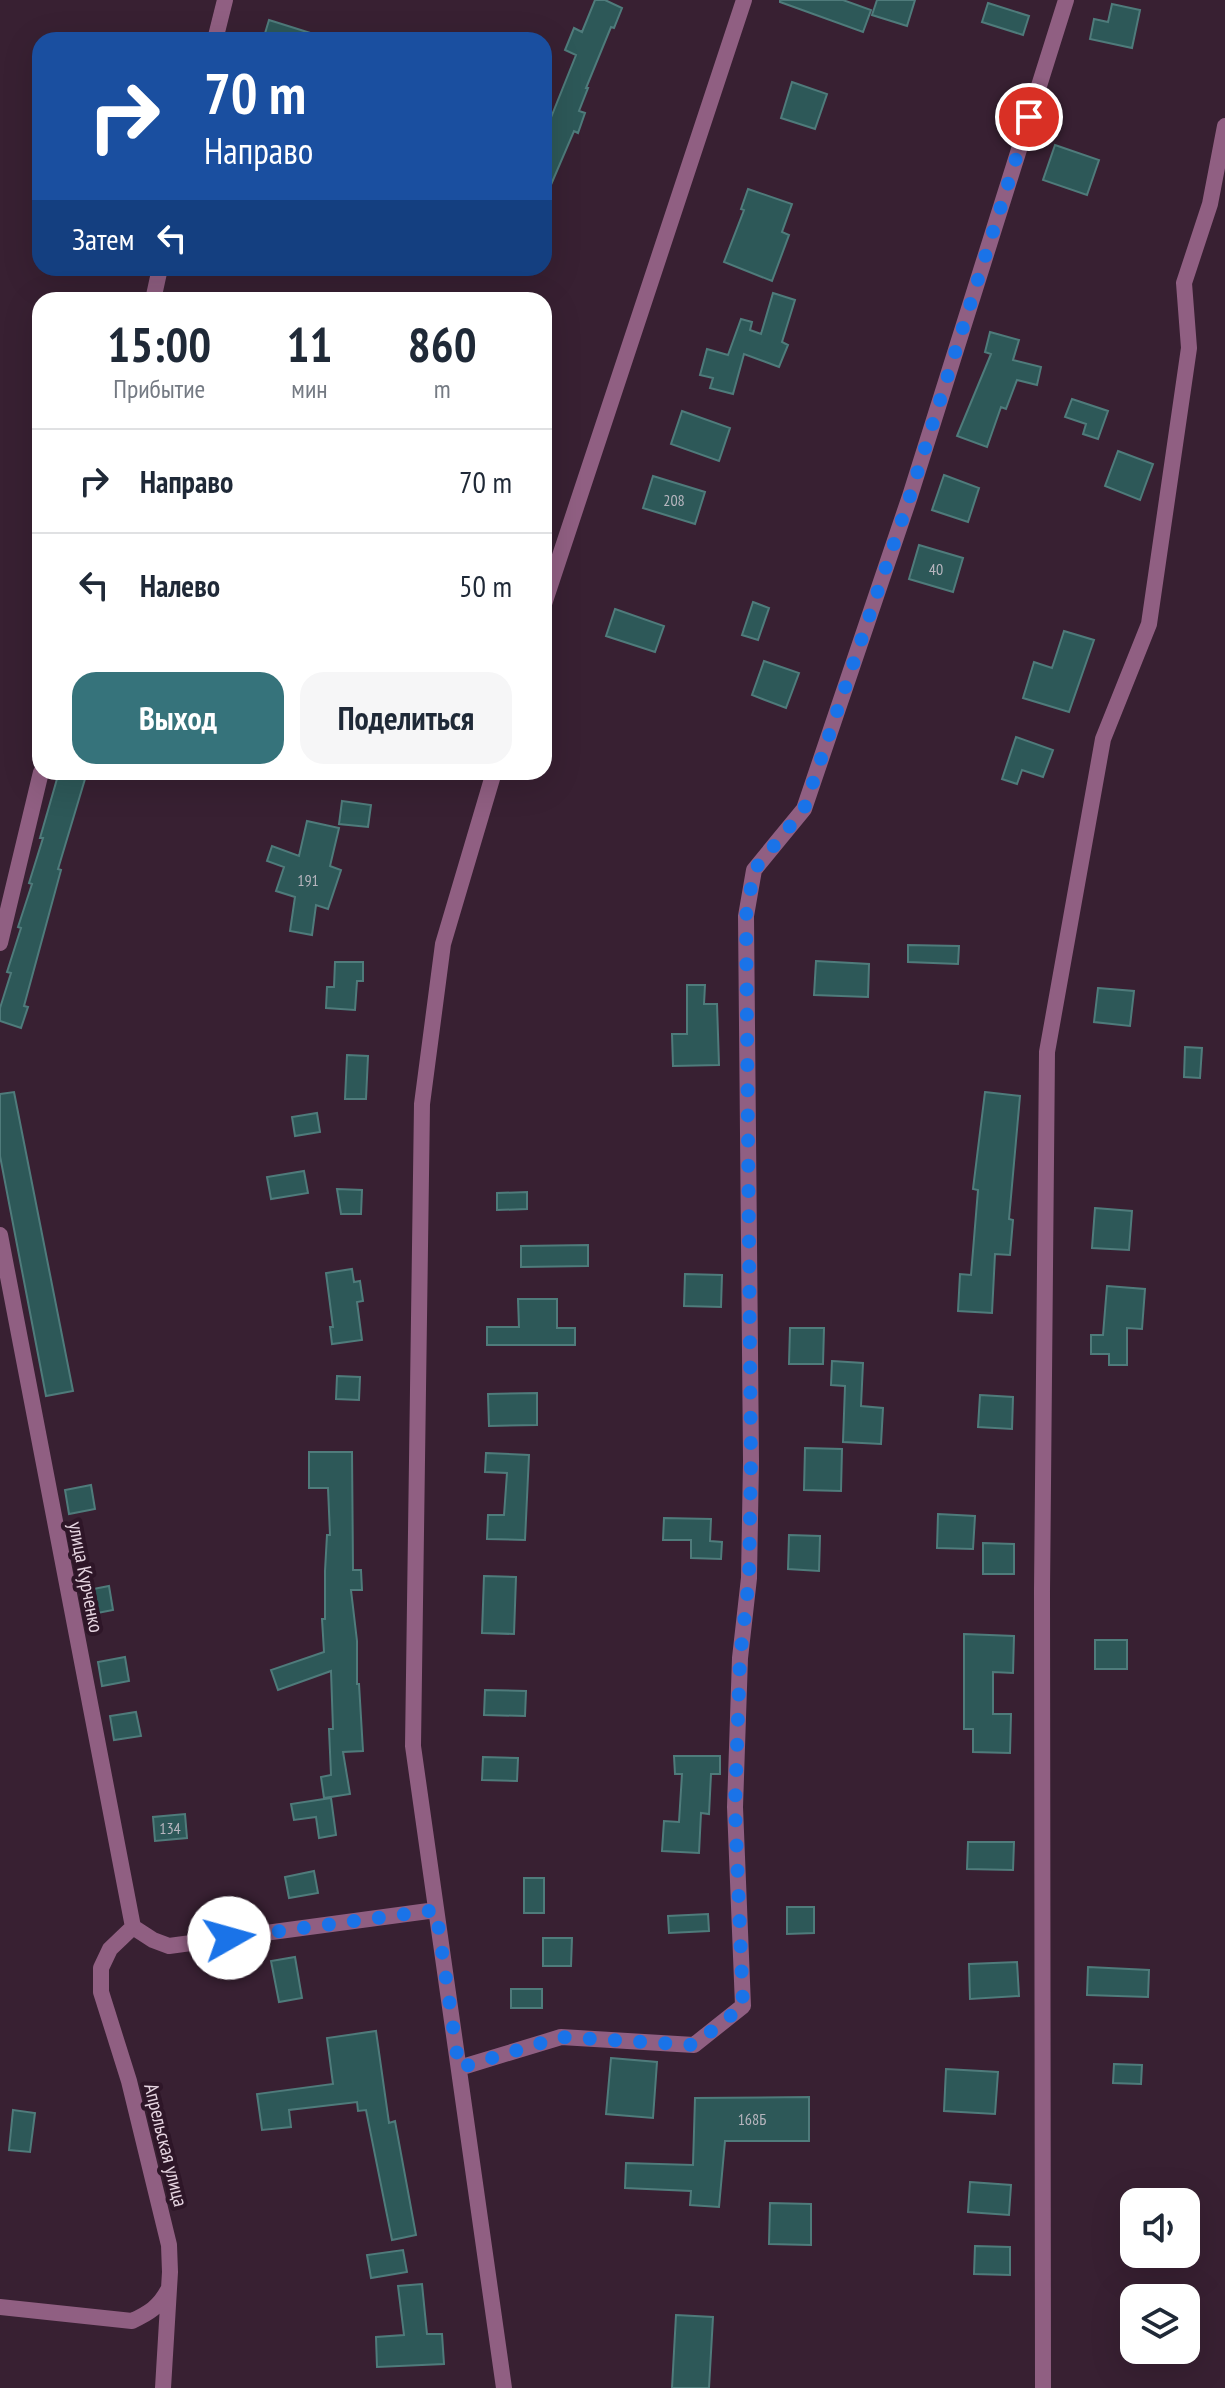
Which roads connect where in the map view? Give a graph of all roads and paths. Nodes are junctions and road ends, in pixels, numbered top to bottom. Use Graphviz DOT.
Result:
graph roads {
  1 [pos="225,0"];
  2 [pos="744,0"];
  3 [pos="1066,0"];
  4 [pos="217,32"];
  5 [pos="1225,126"];
  6 [pos="552,580"];
  7 [pos="39,780"];
  8 [pos="492,780"];
  9 [pos="0,943"];
  10 [pos="0,1235"];
  11 [pos="436,1910"];
  12 [pos="133,1927"];
  13 [pos="459,2068"];
  14 [pos="169,2287"];
  15 [pos="0,2307"];
  16 [pos="163,2388"];
  17 [pos="504,2388"];
  18 [pos="1043,2388"];
  1 -- 4 [label="street"];
  2 -- 6 [label="street"];
  3 -- 13 [label="street"];
  5 -- 18 [label="street"];
  7 -- 9 [label="street"];
  8 -- 11 [label="street"];
  10 -- 12 [label="street, улица Курченко"];
  11 -- 12 [label="street"];
  11 -- 13 [label="street"];
  12 -- 14 [label="street, Апрельская улица"];
  13 -- 17 [label="street"];
  14 -- 15 [label="street"];
  14 -- 16 [label="street, Апрельская улица"];
}
